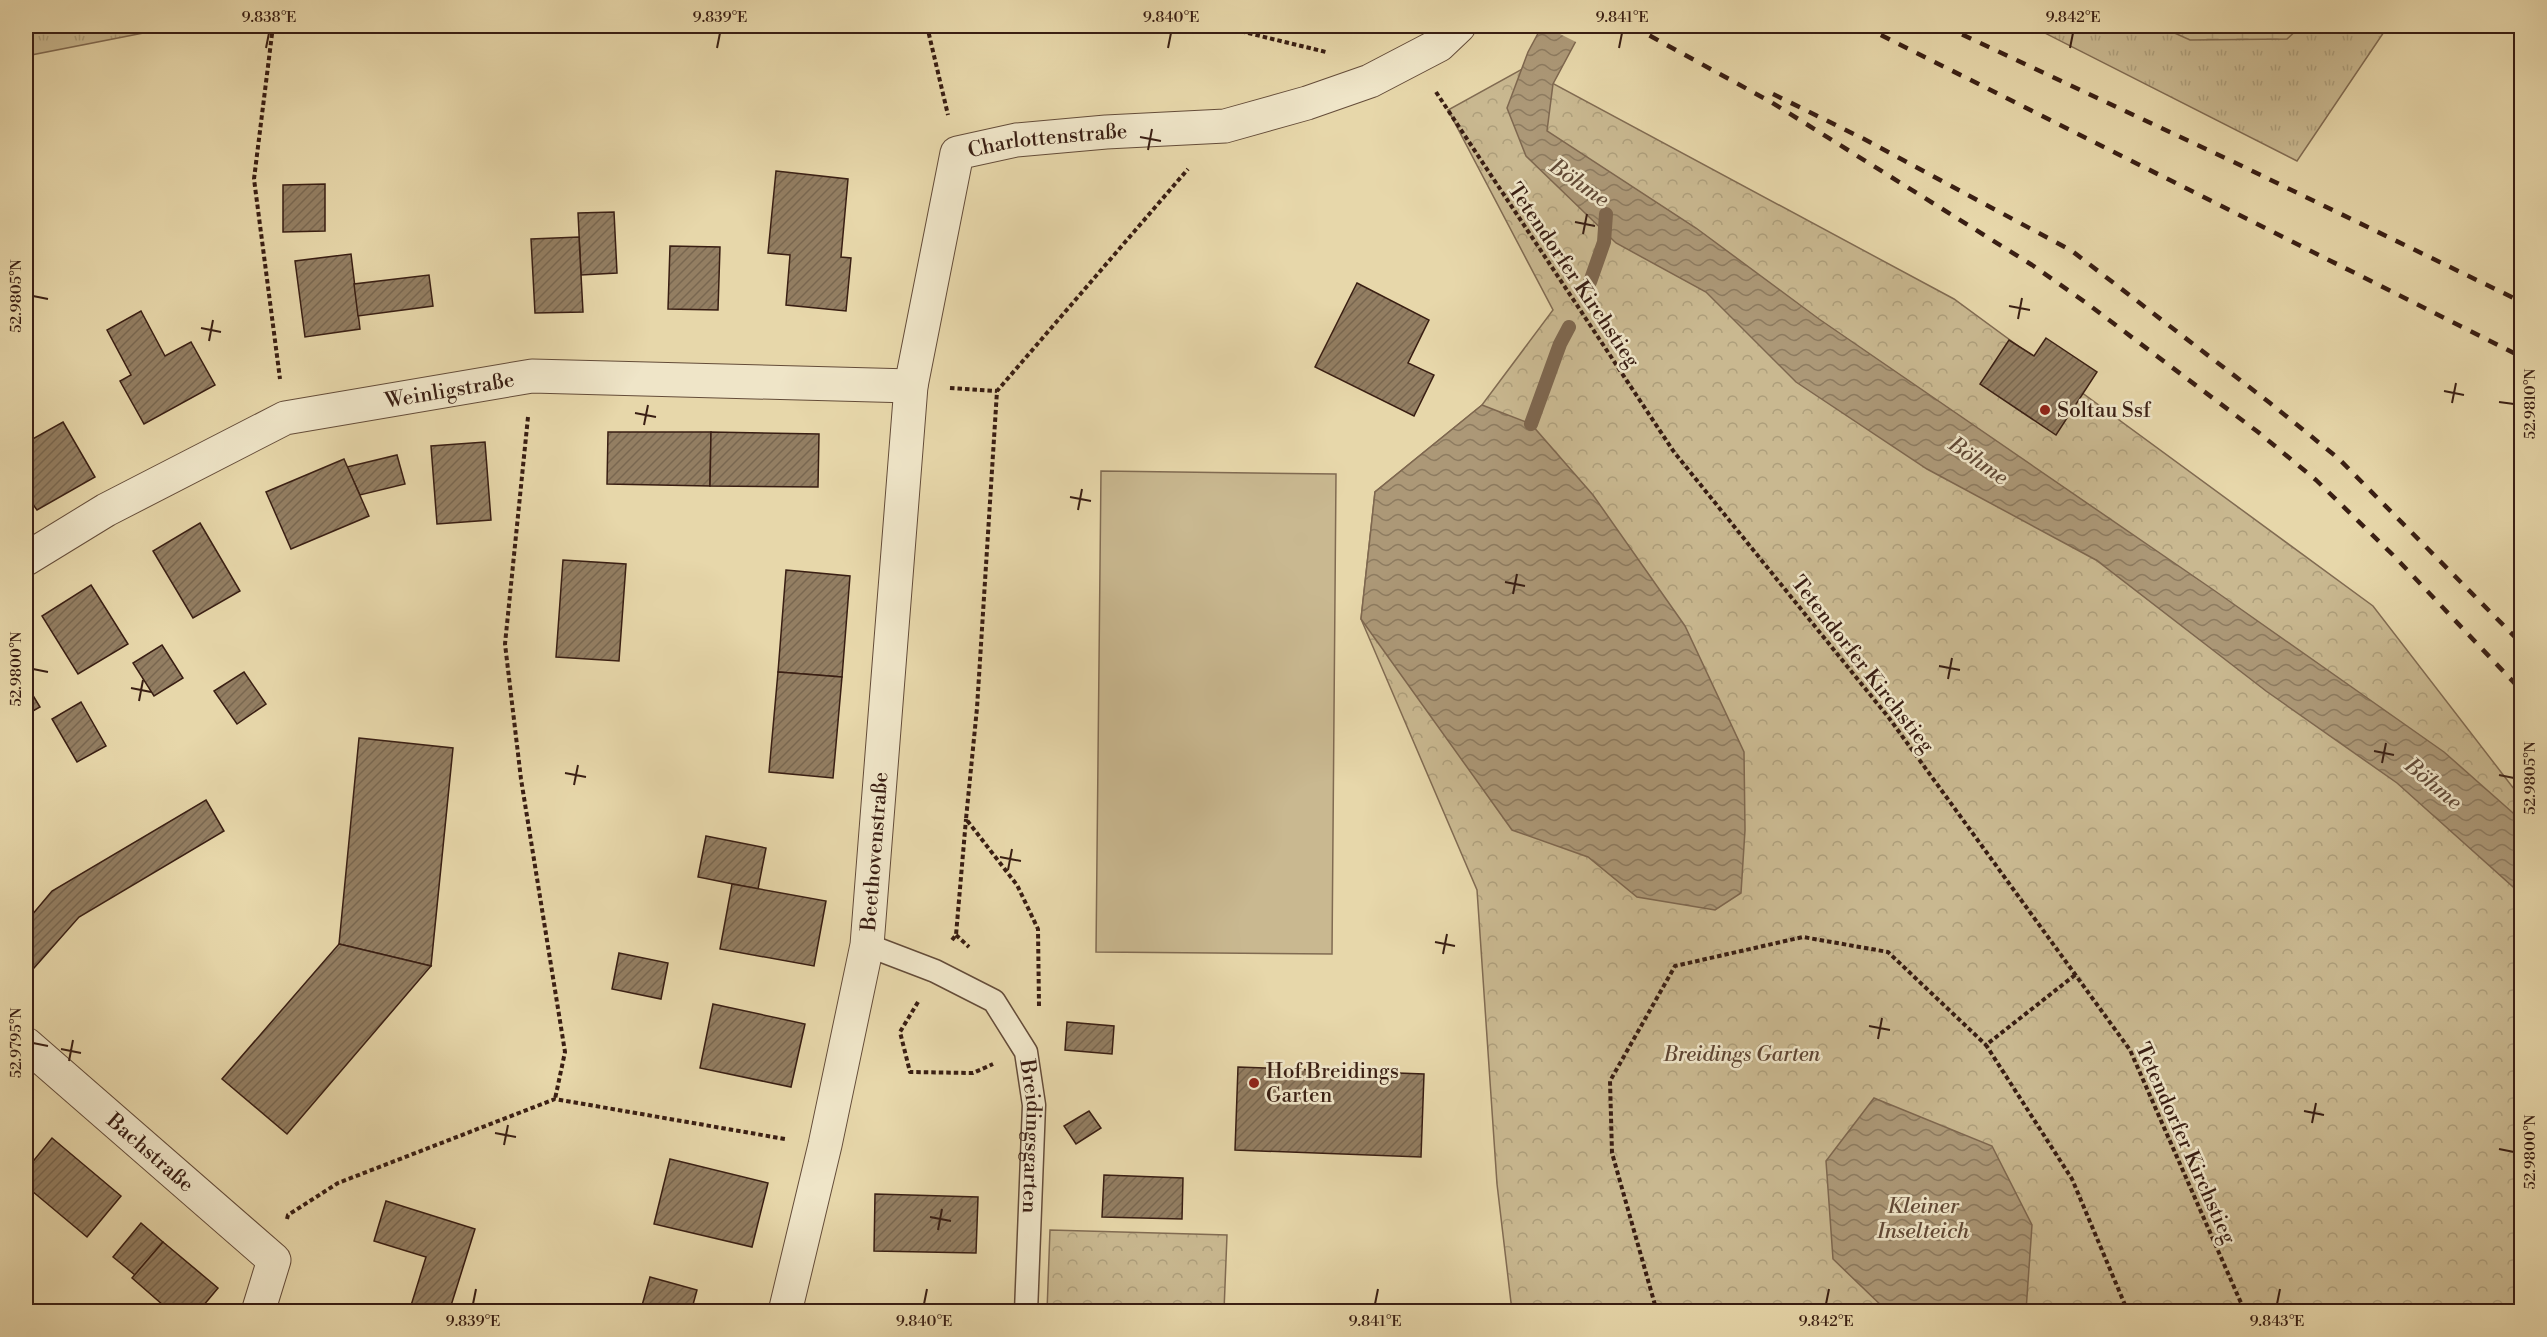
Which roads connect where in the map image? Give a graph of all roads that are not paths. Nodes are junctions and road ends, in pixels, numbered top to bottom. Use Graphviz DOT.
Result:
graph roads {
  1 [pos="1459,26"];
  2 [pos="911,386"];
  3 [pos="26,560"];
  4 [pos="867,945"];
  5 [pos="26,1044"];
  6 [pos="258,1311"];
  7 [pos="785,1311"];
  8 [pos="1026,1311"];
  1 -- 2 [label="street, Charlottenstraße"];
  2 -- 3 [label="street, Weinligstraße"];
  2 -- 4 [label="street, Beethovenstraße"];
  4 -- 7 [label="street, Beethovenstraße"];
  4 -- 8 [label="lane, Breidingsgarten"];
  5 -- 6 [label="street, Bachstraße"];
}
